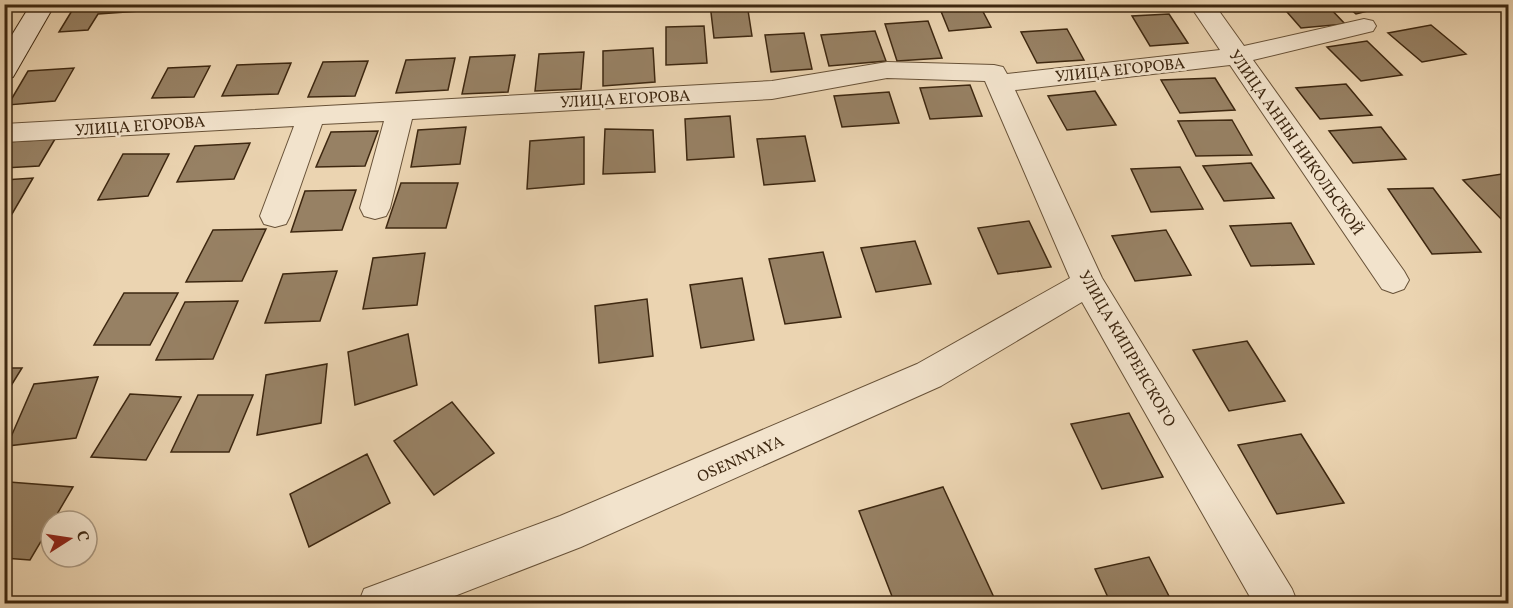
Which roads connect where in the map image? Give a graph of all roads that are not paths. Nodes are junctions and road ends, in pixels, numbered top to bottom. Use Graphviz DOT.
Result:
graph roads {
  1 [pos="43,4"];
  2 [pos="1201,4"];
  3 [pos="1364,27"];
  4 [pos="1238,56"];
  5 [pos="4,71"];
  6 [pos="999,83"];
  7 [pos="401,110"];
  8 [pos="312,114"];
  9 [pos="4,133"];
  10 [pos="375,208"];
  11 [pos="275,216"];
  12 [pos="1393,280"];
  13 [pos="1088,283"];
  14 [pos="378,603"];
  15 [pos="1277,603"];
  1 -- 5 [label="street"];
  2 -- 4 [label="street, УЛИЦА АННЫ НИКОЛЬСКОЙ"];
  3 -- 4 [label="street, УЛИЦА ЕГОРОВА"];
  4 -- 6 [label="street, УЛИЦА ЕГОРОВА"];
  4 -- 12 [label="street, УЛИЦА АННЫ НИКОЛЬСКОЙ"];
  6 -- 7 [label="street, УЛИЦА ЕГОРОВА"];
  6 -- 13 [label="street, УЛИЦА КИПРЕНСКОГО"];
  7 -- 8 [label="street, УЛИЦА ЕГОРОВА"];
  7 -- 10 [label="street"];
  8 -- 9 [label="street, УЛИЦА ЕГОРОВА"];
  8 -- 11 [label="street"];
  13 -- 14 [label="street, OSENNYAYA"];
  13 -- 15 [label="street, УЛИЦА КИПРЕНСКОГО"];
}
